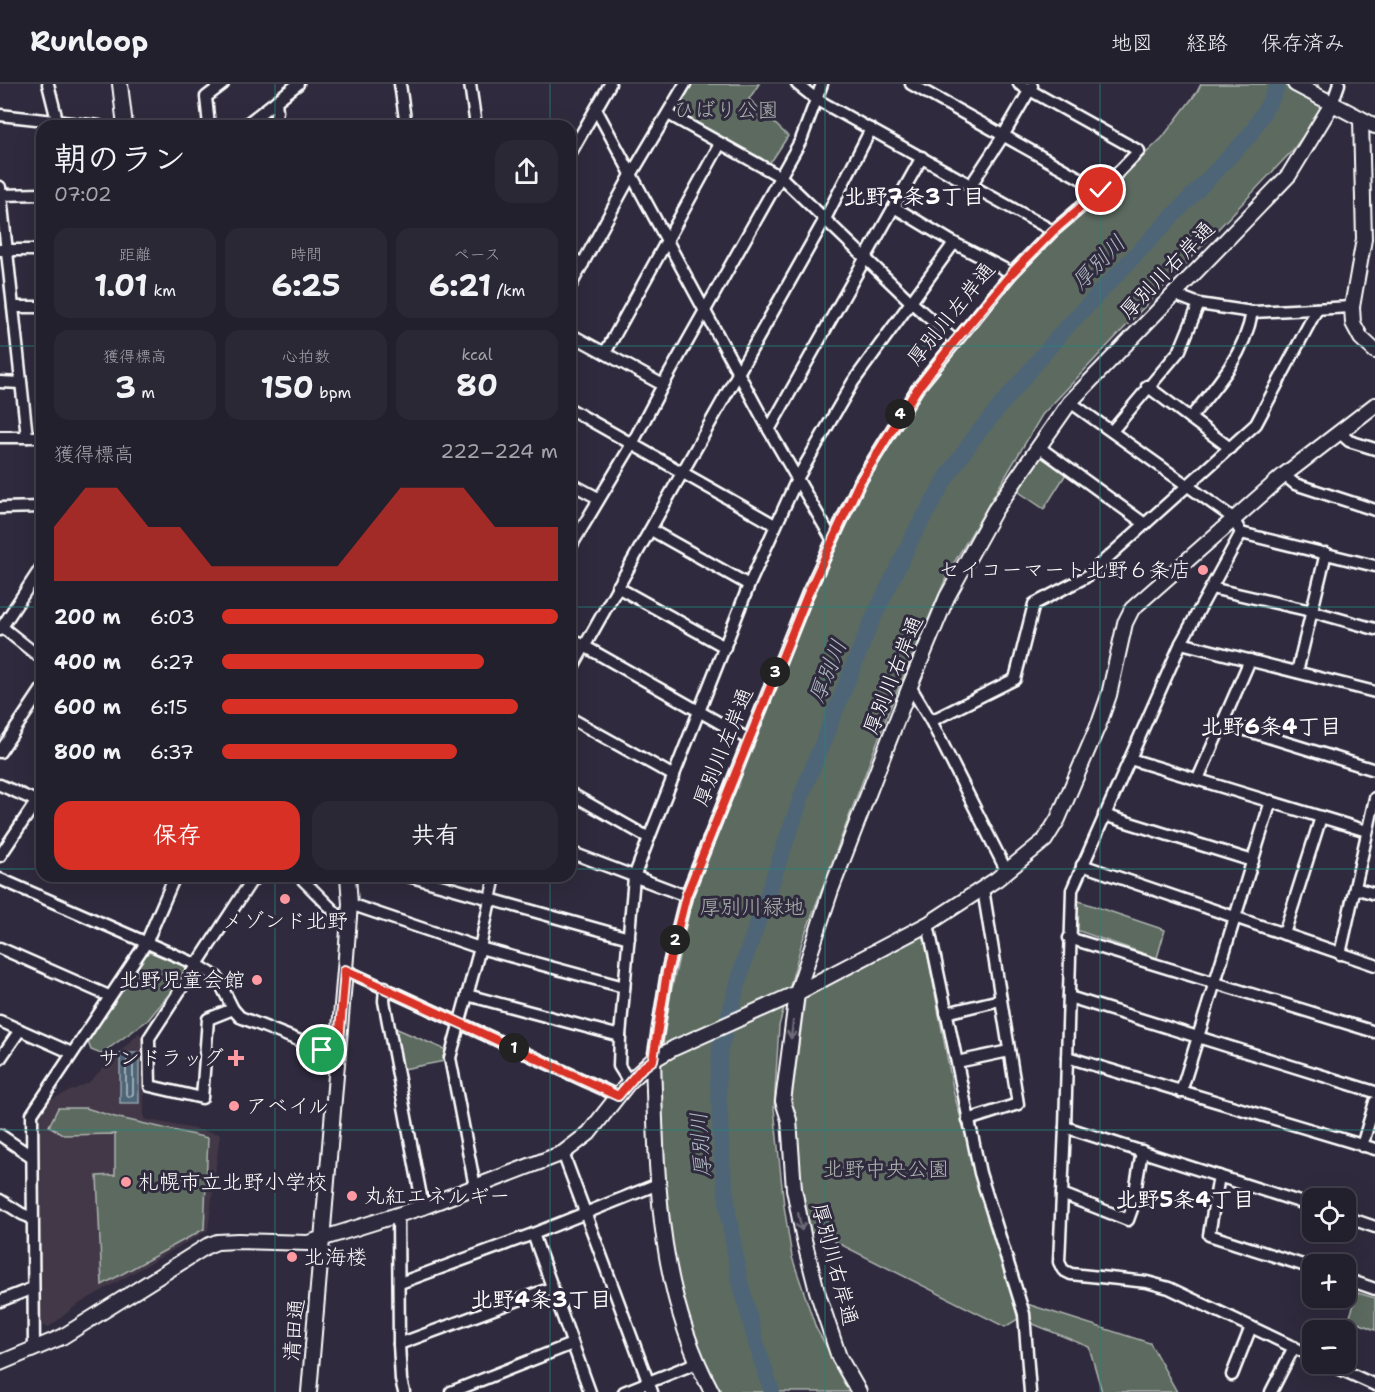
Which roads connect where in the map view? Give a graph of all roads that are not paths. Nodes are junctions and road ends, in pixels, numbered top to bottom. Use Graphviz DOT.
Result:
graph roads {
  1 [pos="48,84"];
  2 [pos="120,84"];
  3 [pos="223,84"];
  4 [pos="298,84"];
  5 [pos="400,84"];
  6 [pos="470,84"];
  7 [pos="610,84"];
  8 [pos="685,84"];
  9 [pos="796,84"];
  10 [pos="822,84"];
  11 [pos="911,84"];
  12 [pos="1019,84"];
  13 [pos="1295,84"];
  14 [pos="1339,84"];
  15 [pos="1031,87"];
  16 [pos="816,99"];
  17 [pos="276,101"];
  18 [pos="1332,104"];
  19 [pos="596,109"];
  20 [pos="668,114"];
  21 [pos="0,115"];
  22 [pos="1361,119"];
  23 [pos="57,120"];
  24 [pos="124,120"];
  25 [pos="208,120"];
  26 [pos="252,120"];
  27 [pos="275,120"];
  28 [pos="405,120"];
  29 [pos="472,120"];
  30 [pos="1375,126"];
  31 [pos="871,129"];
  32 [pos="1003,136"];
  33 [pos="576,144"];
  34 [pos="720,144"];
  35 [pos="922,157"];
  36 [pos="631,175"];
  37 [pos="781,177"];
  38 [pos="971,185"];
  39 [pos="1101,190"];
  40 [pos="1,191"];
  41 [pos="36,194"];
  42 [pos="894,207"];
  43 [pos="825,219"];
  44 [pos="1053,231"];
  45 [pos="667,241"];
  46 [pos="954,243"];
  47 [pos="3,250"];
  48 [pos="36,250"];
  49 [pos="866,258"];
  50 [pos="576,260"];
  51 [pos="583,264"];
  52 [pos="1012,273"];
  53 [pos="576,276"];
  54 [pos="1173,294"];
  55 [pos="910,302"];
  56 [pos="1199,304"];
  57 [pos="13,307"];
  58 [pos="36,307"];
  59 [pos="1352,307"];
  60 [pos="1317,309"];
  61 [pos="705,311"];
  62 [pos="1252,312"];
  63 [pos="576,337"];
  64 [pos="955,341"];
  65 [pos="1375,351"];
  66 [pos="605,353"];
  67 [pos="738,373"];
  68 [pos="0,382"];
  69 [pos="21,383"];
  70 [pos="663,385"];
  71 [pos="1148,386"];
  72 [pos="1070,402"];
  73 [pos="1375,405"];
  74 [pos="576,411"];
  75 [pos="1190,418"];
  76 [pos="769,430"];
  77 [pos="1112,431"];
  78 [pos="1339,432"];
  79 [pos="0,437"];
  80 [pos="27,437"];
  81 [pos="36,437"];
  82 [pos="632,444"];
  83 [pos="1039,447"];
  84 [pos="1230,448"];
  85 [pos="1375,449"];
  86 [pos="683,472"];
  87 [pos="1284,475"];
  88 [pos="797,479"];
  89 [pos="1188,484"];
  90 [pos="576,486"];
  91 [pos="598,498"];
  92 [pos="36,507"];
  93 [pos="0,508"];
  94 [pos="1375,510"];
  95 [pos="1233,518"];
  96 [pos="1145,524"];
  97 [pos="775,525"];
  98 [pos="651,530"];
  99 [pos="1241,533"];
  100 [pos="576,537"];
  101 [pos="832,539"];
  102 [pos="1326,553"];
  103 [pos="1375,566"];
  104 [pos="36,575"];
  105 [pos="748,585"];
  106 [pos="617,587"];
  107 [pos="1211,588"];
  108 [pos="1311,611"];
  109 [pos="1,628"];
  110 [pos="1375,629"];
  111 [pos="576,641"];
  112 [pos="1181,643"];
  113 [pos="584,646"];
  114 [pos="725,647"];
  115 [pos="36,654"];
  116 [pos="1250,660"];
  117 [pos="576,661"];
  118 [pos="1297,672"];
  119 [pos="910,686"];
  120 [pos="1375,692"];
  121 [pos="36,698"];
  122 [pos="699,711"];
  123 [pos="576,721"];
  124 [pos="931,721"];
  125 [pos="1223,723"];
  126 [pos="748,739"];
  127 [pos="0,752"];
  128 [pos="1130,759"];
  129 [pos="1375,770"];
  130 [pos="674,776"];
  131 [pos="1198,779"];
  132 [pos="0,785"];
  133 [pos="576,797"];
  134 [pos="36,798"];
  135 [pos="1375,798"];
  136 [pos="1271,801"];
  137 [pos="36,805"];
  138 [pos="1104,815"];
  139 [pos="1322,817"];
  140 [pos="1367,831"];
  141 [pos="649,838"];
  142 [pos="576,854"];
  143 [pos="0,856"];
  144 [pos="1253,861"];
  145 [pos="1082,865"];
  146 [pos="1007,873"];
  147 [pos="634,877"];
  148 [pos="0,879"];
  149 [pos="172,882"];
  150 [pos="251,882"];
  151 [pos="305,882"];
  152 [pos="348,882"];
  153 [pos="430,882"];
  154 [pos="494,882"];
  155 [pos="1355,888"];
  156 [pos="983,889"];
  157 [pos="1375,894"];
  158 [pos="686,896"];
  159 [pos="490,898"];
  160 [pos="350,904"];
  161 [pos="1236,918"];
  162 [pos="347,924"];
  163 [pos="928,924"];
  164 [pos="1284,934"];
  165 [pos="628,938"];
  166 [pos="1070,938"];
  167 [pos="146,943"];
  168 [pos="0,948"];
  169 [pos="480,948"];
  170 [pos="1340,954"];
  171 [pos="198,965"];
  172 [pos="1375,966"];
  173 [pos="345,970"];
  174 [pos="1215,982"];
  175 [pos="385,987"];
  176 [pos="624,987"];
  177 [pos="797,993"];
  178 [pos="467,995"];
  179 [pos="109,996"];
  180 [pos="1069,996"];
  181 [pos="1000,1000"];
  182 [pos="233,1009"];
  183 [pos="946,1013"];
  184 [pos="0,1022"];
  185 [pos="459,1022"];
  186 [pos="20,1030"];
  187 [pos="1375,1032"];
  188 [pos="620,1036"];
  189 [pos="1198,1036"];
  190 [pos="1009,1051"];
  191 [pos="72,1053"];
  192 [pos="338,1054"];
  193 [pos="1067,1057"];
  194 [pos="0,1059"];
  195 [pos="653,1060"];
  196 [pos="957,1062"];
  197 [pos="629,1082"];
  198 [pos="1181,1092"];
  199 [pos="1375,1092"];
  200 [pos="618,1096"];
  201 [pos="1375,1102"];
  202 [pos="969,1120"];
  203 [pos="1065,1127"];
  204 [pos="0,1135"];
  205 [pos="1362,1146"];
  206 [pos="1375,1149"];
  207 [pos="1142,1151"];
  208 [pos="563,1153"];
  209 [pos="32,1156"];
  210 [pos="1219,1176"];
  211 [pos="658,1184"];
  212 [pos="475,1187"];
  213 [pos="1062,1194"];
  214 [pos="0,1200"];
  215 [pos="1302,1203"];
  216 [pos="423,1207"];
  217 [pos="586,1213"];
  218 [pos="398,1215"];
  219 [pos="32,1218"];
  220 [pos="1356,1220"];
  221 [pos="1375,1227"];
  222 [pos="532,1234"];
  223 [pos="322,1238"];
  224 [pos="1302,1265"];
  225 [pos="1356,1281"];
  226 [pos="400,1283"];
  227 [pos="1375,1286"];
  228 [pos="33,1288"];
  229 [pos="551,1288"];
  230 [pos="0,1301"];
  231 [pos="1251,1327"];
  232 [pos="399,1344"];
  233 [pos="572,1344"];
  234 [pos="1294,1347"];
  235 [pos="34,1349"];
  236 [pos="1302,1351"];
  237 [pos="0,1363"];
  238 [pos="696,1364"];
  239 [pos="1351,1374"];
  240 [pos="1232,1376"];
  241 [pos="1375,1385"];
  242 [pos="650,1387"];
  243 [pos="309,1392"];
  244 [pos="404,1392"];
  245 [pos="451,1392"];
  246 [pos="590,1392"];
  247 [pos="624,1392"];
  248 [pos="712,1392"];
  249 [pos="859,1392"];
  250 [pos="1030,1392"];
  251 [pos="1271,1392"];
  1 -- 23 [label="street"];
  2 -- 24 [label="street"];
  3 -- 25 [label="street"];
  4 -- 17 [label="street"];
  5 -- 28 [label="street"];
  6 -- 29 [label="street"];
  7 -- 19 [label="street"];
  8 -- 20 [label="street"];
  9 -- 16 [label="street"];
  10 -- 16 [label="street"];
  11 -- 32 [label="street"];
  12 -- 15 [label="street"];
  13 -- 18 [label="street"];
  14 -- 18 [label="street, 厚別川右岸通"];
  15 -- 32 [label="street"];
  15 -- 39 [label="street, 厚別川左岸通"];
  16 -- 31 [label="street"];
  16 -- 37 [label="street"];
  17 -- 26 [label="street"];
  17 -- 27 [label="street"];
  18 -- 22 [label="street"];
  18 -- 54 [label="street, 厚別川右岸通"];
  19 -- 33 [label="street"];
  19 -- 36 [label="street"];
  20 -- 34 [label="street"];
  20 -- 36 [label="street"];
  21 -- 23 [label="street"];
  22 -- 30 [label="street"];
  22 -- 59 [label="street"];
  31 -- 35 [label="street"];
  31 -- 43 [label="street"];
  32 -- 38 [label="street"];
  32 -- 39 [label="street"];
  34 -- 37 [label="street"];
  34 -- 45 [label="street"];
  35 -- 38 [label="street"];
  35 -- 42 [label="street"];
  36 -- 45 [label="street"];
  36 -- 51 [label="street"];
  37 -- 43 [label="street"];
  37 -- 61 [label="street"];
  38 -- 44 [label="street"];
  39 -- 44 [label="street, 厚別川左岸通"];
  40 -- 41 [label="street"];
  40 -- 47 [label="street"];
  42 -- 46 [label="street"];
  42 -- 49 [label="street"];
  43 -- 49 [label="street"];
  43 -- 67 [label="street"];
  44 -- 52 [label="street, 厚別川左岸通"];
  45 -- 61 [label="street"];
  45 -- 66 [label="street"];
  46 -- 52 [label="street"];
  46 -- 55 [label="street"];
  47 -- 48 [label="street"];
  47 -- 57 [label="street"];
  49 -- 55 [label="street"];
  49 -- 76 [label="street"];
  50 -- 51 [label="street"];
  51 -- 53 [label="street"];
  52 -- 64 [label="street, 厚別川左岸通"];
  54 -- 56 [label="street"];
  54 -- 72 [label="street, 厚別川右岸通"];
  55 -- 64 [label="street"];
  55 -- 88 [label="street"];
  56 -- 62 [label="street"];
  56 -- 71 [label="street"];
  57 -- 58 [label="street"];
  57 -- 69 [label="street"];
  59 -- 60 [label="street"];
  59 -- 65 [label="street"];
  60 -- 62 [label="street"];
  60 -- 84 [label="street"];
  61 -- 67 [label="street"];
  61 -- 70 [label="street"];
  62 -- 75 [label="street"];
  63 -- 66 [label="street"];
  64 -- 101 [label="street, 厚別川左岸通"];
  66 -- 70 [label="street"];
  67 -- 76 [label="street"];
  67 -- 86 [label="street"];
  68 -- 69 [label="street"];
  69 -- 80 [label="street"];
  70 -- 82 [label="street"];
  71 -- 75 [label="street"];
  71 -- 77 [label="street"];
  72 -- 77 [label="street"];
  72 -- 83 [label="street, 厚別川右岸通"];
  73 -- 78 [label="street"];
  74 -- 82 [label="street"];
  75 -- 84 [label="street"];
  76 -- 88 [label="street"];
  77 -- 89 [label="street"];
  78 -- 85 [label="street"];
  78 -- 87 [label="street"];
  79 -- 80 [label="street"];
  80 -- 81 [label="street"];
  82 -- 86 [label="street"];
  82 -- 91 [label="street"];
  83 -- 96 [label="street"];
  83 -- 119 [label="street, 厚別川右岸通"];
  84 -- 89 [label="street"];
  86 -- 97 [label="street"];
  86 -- 98 [label="street"];
  87 -- 94 [label="street"];
  87 -- 95 [label="street"];
  88 -- 97 [label="street"];
  88 -- 101 [label="street"];
  89 -- 95 [label="street"];
  89 -- 96 [label="street"];
  90 -- 91 [label="street"];
  91 -- 100 [label="street"];
  92 -- 93 [label="street"];
  95 -- 99 [label="street"];
  95 -- 146 [label="street"];
  96 -- 124 [label="street"];
  97 -- 105 [label="street"];
  98 -- 105 [label="street"];
  98 -- 106 [label="street"];
  99 -- 102 [label="street"];
  99 -- 107 [label="street"];
  101 -- 126 [label="street, 厚別川左岸通"];
  102 -- 103 [label="street"];
  102 -- 108 [label="street"];
  104 -- 109 [label="street"];
  105 -- 114 [label="street"];
  106 -- 113 [label="street"];
  106 -- 114 [label="street"];
  107 -- 108 [label="street"];
  107 -- 112 [label="street"];
  108 -- 110 [label="street"];
  108 -- 118 [label="street"];
  109 -- 115 [label="street"];
  111 -- 113 [label="street"];
  112 -- 116 [label="street"];
  112 -- 128 [label="street"];
  113 -- 117 [label="street"];
  113 -- 122 [label="street"];
  114 -- 122 [label="street"];
  116 -- 118 [label="street"];
  116 -- 125 [label="street"];
  118 -- 120 [label="street"];
  119 -- 124 [label="street"];
  119 -- 177 [label="street, 厚別川右岸通"];
  121 -- 127 [label="street"];
  122 -- 126 [label="street"];
  122 -- 130 [label="street"];
  123 -- 130 [label="street"];
  124 -- 146 [label="street"];
  125 -- 129 [label="street"];
  125 -- 131 [label="street"];
  126 -- 158 [label="street, 厚別川左岸通"];
  128 -- 131 [label="street"];
  128 -- 138 [label="street"];
  130 -- 141 [label="street"];
  131 -- 136 [label="street"];
  132 -- 134 [label="street"];
  133 -- 141 [label="street"];
  135 -- 140 [label="street"];
  136 -- 139 [label="street"];
  136 -- 144 [label="street"];
  137 -- 143 [label="street"];
  138 -- 144 [label="street"];
  138 -- 145 [label="street"];
  139 -- 140 [label="street"];
  139 -- 164 [label="street"];
  140 -- 155 [label="street"];
  141 -- 147 [label="street"];
  142 -- 147 [label="street"];
  144 -- 161 [label="street"];
  145 -- 161 [label="street"];
  145 -- 166 [label="street"];
  146 -- 156 [label="street"];
  147 -- 158 [label="street"];
  147 -- 165 [label="street"];
  148 -- 167 [label="street"];
  149 -- 167 [label="street"];
  150 -- 171 [label="street"];
  151 -- 162 [label="street"];
  152 -- 160 [label="street, 清田通"];
  153 -- 159 [label="street"];
  154 -- 159 [label="street"];
  155 -- 157 [label="street"];
  155 -- 170 [label="street"];
  156 -- 163 [label="street"];
  156 -- 181 [label="street"];
  158 -- 195 [label="street, 厚別川左岸通"];
  159 -- 165 [label="street"];
  159 -- 169 [label="street"];
  160 -- 162 [label="street, 清田通"];
  160 -- 169 [label="street"];
  161 -- 164 [label="street"];
  161 -- 174 [label="street"];
  162 -- 173 [label="street, 清田通"];
  163 -- 177 [label="street"];
  163 -- 183 [label="street"];
  164 -- 170 [label="street"];
  165 -- 176 [label="street"];
  166 -- 174 [label="street"];
  166 -- 180 [label="street"];
  167 -- 171 [label="street"];
  167 -- 179 [label="street"];
  168 -- 179 [label="street"];
  169 -- 176 [label="street"];
  169 -- 178 [label="street"];
  170 -- 172 [label="street"];
  171 -- 182 [label="street"];
  171 -- 182 [label="street"];
  173 -- 175 [label="street"];
  173 -- 192 [label="street, 清田通"];
  174 -- 187 [label="street"];
  174 -- 189 [label="street"];
  175 -- 185 [label="street"];
  175 -- 216 [label="street"];
  176 -- 188 [label="street"];
  177 -- 195 [label="street"];
  177 -- 249 [label="street, 厚別川右岸通, one-way"];
  178 -- 185 [label="street"];
  178 -- 188 [label="street"];
  179 -- 191 [label="street"];
  180 -- 189 [label="street"];
  180 -- 193 [label="street"];
  181 -- 183 [label="street"];
  181 -- 190 [label="street"];
  182 -- 192 [label="street"];
  183 -- 196 [label="street"];
  184 -- 186 [label="street"];
  185 -- 200 [label="street"];
  185 -- 212 [label="street"];
  186 -- 191 [label="street"];
  186 -- 194 [label="street"];
  188 -- 197 [label="street"];
  189 -- 198 [label="street"];
  189 -- 199 [label="street"];
  190 -- 196 [label="street"];
  190 -- 202 [label="street"];
  191 -- 209 [label="street"];
  192 -- 223 [label="street, 清田通"];
  193 -- 198 [label="street"];
  193 -- 203 [label="street"];
  195 -- 197 [label="street"];
  195 -- 211 [label="street, 厚別川左岸通"];
  196 -- 202 [label="street"];
  197 -- 200 [label="street"];
  198 -- 205 [label="street"];
  200 -- 208 [label="street"];
  201 -- 205 [label="street"];
  202 -- 250 [label="street"];
  203 -- 207 [label="street"];
  203 -- 213 [label="street"];
  204 -- 209 [label="street"];
  205 -- 206 [label="street"];
  207 -- 210 [label="street"];
  207 -- 213 [label="street"];
  208 -- 212 [label="street"];
  208 -- 217 [label="street"];
  209 -- 219 [label="street"];
  210 -- 215 [label="street"];
  210 -- 224 [label="street"];
  211 -- 217 [label="street"];
  211 -- 238 [label="street, 厚別川左岸通"];
  212 -- 216 [label="street"];
  213 -- 231 [label="street"];
  214 -- 219 [label="street"];
  216 -- 218 [label="street"];
  217 -- 222 [label="street"];
  217 -- 242 [label="street"];
  218 -- 223 [label="street"];
  218 -- 226 [label="street"];
  219 -- 228 [label="street"];
  220 -- 221 [label="street"];
  222 -- 226 [label="street"];
  222 -- 229 [label="street"];
  223 -- 235 [label="street"];
  223 -- 243 [label="street, 清田通"];
  225 -- 227 [label="street"];
  226 -- 232 [label="street"];
  228 -- 230 [label="street"];
  228 -- 235 [label="street"];
  229 -- 232 [label="street"];
  229 -- 233 [label="street"];
  231 -- 234 [label="street"];
  231 -- 240 [label="street"];
  232 -- 244 [label="street"];
  233 -- 245 [label="street"];
  233 -- 246 [label="street"];
  234 -- 236 [label="street"];
  234 -- 251 [label="street"];
  235 -- 237 [label="street"];
  238 -- 242 [label="street"];
  238 -- 248 [label="street, 厚別川左岸通"];
  239 -- 241 [label="street"];
  242 -- 247 [label="street"];
}
